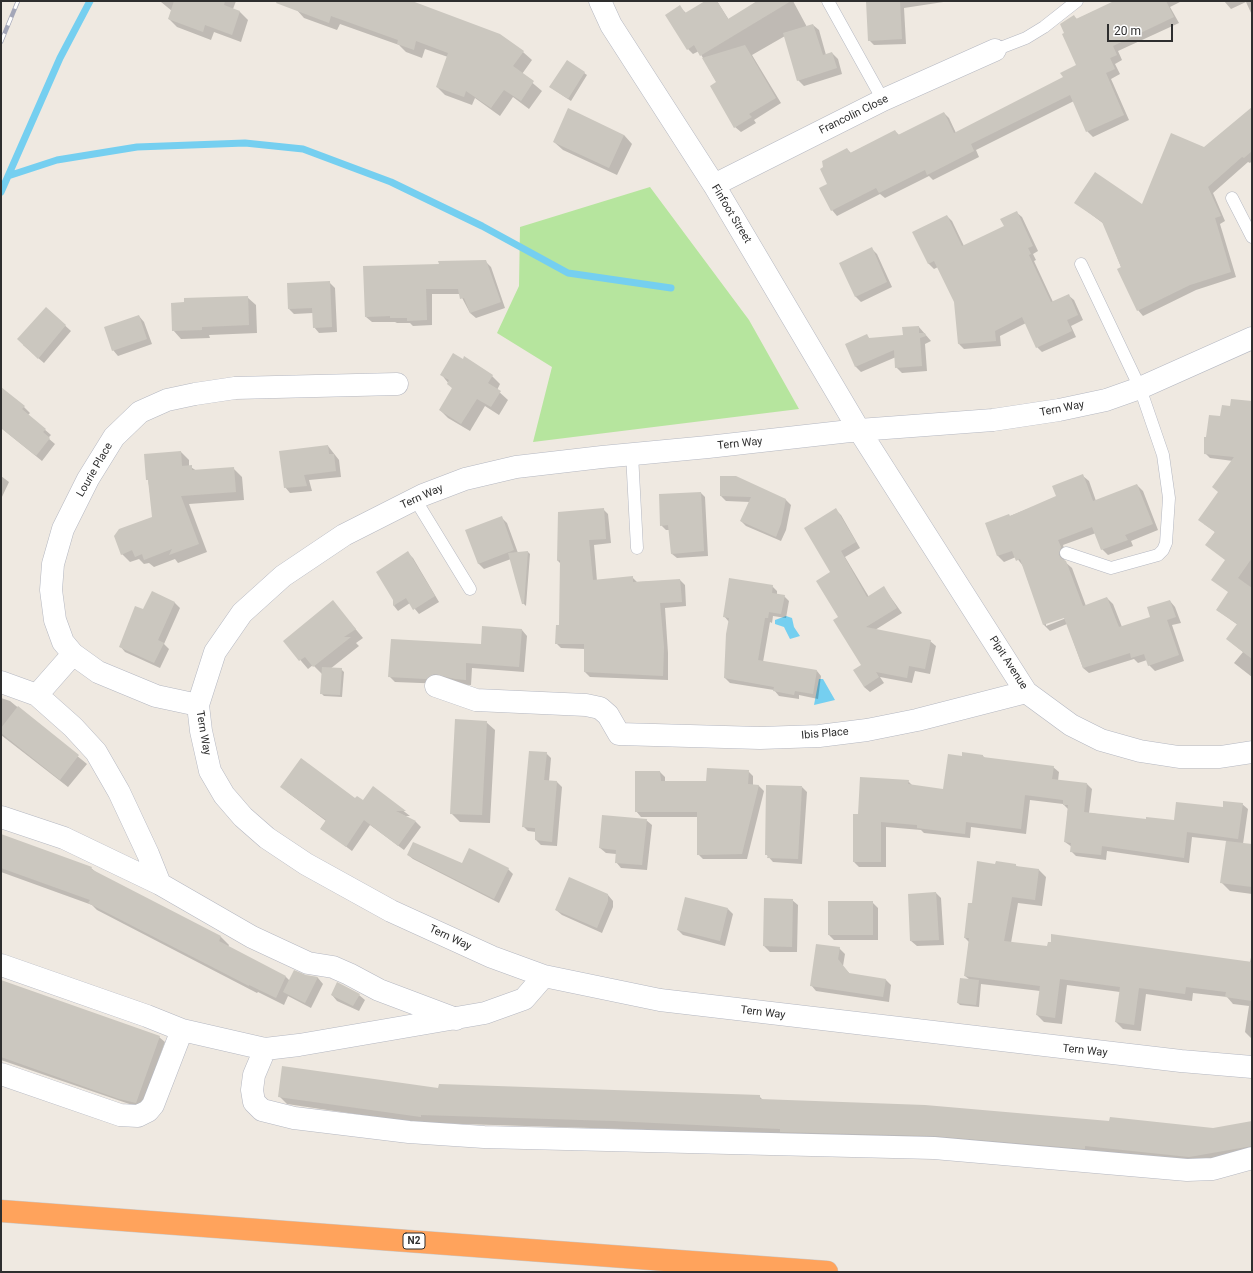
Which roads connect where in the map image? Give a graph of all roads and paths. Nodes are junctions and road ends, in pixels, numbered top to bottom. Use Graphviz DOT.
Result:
graph roads {
  1 [pos="600,1"];
  2 [pos="828,1"];
  3 [pos="1077,1"];
  4 [pos="995,50"];
  5 [pos="883,100"];
  6 [pos="714,186"];
  7 [pos="1232,198"];
  8 [pos="1252,237"];
  9 [pos="1081,264"];
  10 [pos="1252,338"];
  11 [pos="397,384"];
  12 [pos="1140,388"];
  13 [pos="859,430"];
  14 [pos="632,454"];
  15 [pos="415,499"];
  16 [pos="638,548"];
  17 [pos="1066,553"];
  18 [pos="470,589"];
  19 [pos="73,654"];
  20 [pos="1,682"];
  21 [pos="436,686"];
  22 [pos="1026,692"];
  23 [pos="37,695"];
  24 [pos="198,706"];
  25 [pos="1252,752"];
  26 [pos="1,817"];
  27 [pos="160,884"];
  28 [pos="1,965"];
  29 [pos="544,976"];
  30 [pos="457,1019"];
  31 [pos="182,1030"];
  32 [pos="265,1049"];
  33 [pos="1252,1067"];
  34 [pos="1,1074"];
  35 [pos="1252,1158"];
  36 [pos="1,1211"];
  37 [pos="827,1272"];
  1 -- 6 [label="street, Finfoot Street"];
  2 -- 5 [label="lane"];
  3 -- 4 [label="lane"];
  4 -- 5 [label="street, Francolin Close"];
  5 -- 6 [label="street, Francolin Close"];
  6 -- 13 [label="street, Finfoot Street"];
  7 -- 8 [label="lane"];
  9 -- 12 [label="lane"];
  10 -- 12 [label="street, Tern Way"];
  11 -- 19 [label="street, Lourie Place"];
  12 -- 13 [label="street, Tern Way"];
  12 -- 17 [label="lane"];
  13 -- 14 [label="street, Tern Way"];
  13 -- 22 [label="street, Pipit Avenue"];
  14 -- 15 [label="street, Tern Way"];
  14 -- 16 [label="lane"];
  15 -- 18 [label="lane"];
  15 -- 24 [label="street, Tern Way"];
  19 -- 23 [label="street"];
  19 -- 24 [label="street, Lourie Place"];
  20 -- 23 [label="street"];
  21 -- 22 [label="street, Ibis Place"];
  22 -- 25 [label="street, Pipit Avenue"];
  23 -- 27 [label="street"];
  24 -- 29 [label="street, Tern Way"];
  26 -- 27 [label="street"];
  27 -- 30 [label="street"];
  28 -- 31 [label="street"];
  29 -- 30 [label="street"];
  29 -- 33 [label="street, Tern Way"];
  30 -- 32 [label="street"];
  31 -- 32 [label="street"];
  31 -- 34 [label="street"];
  32 -- 35 [label="street"];
  36 -- 37 [label="highway, N2"];
}
